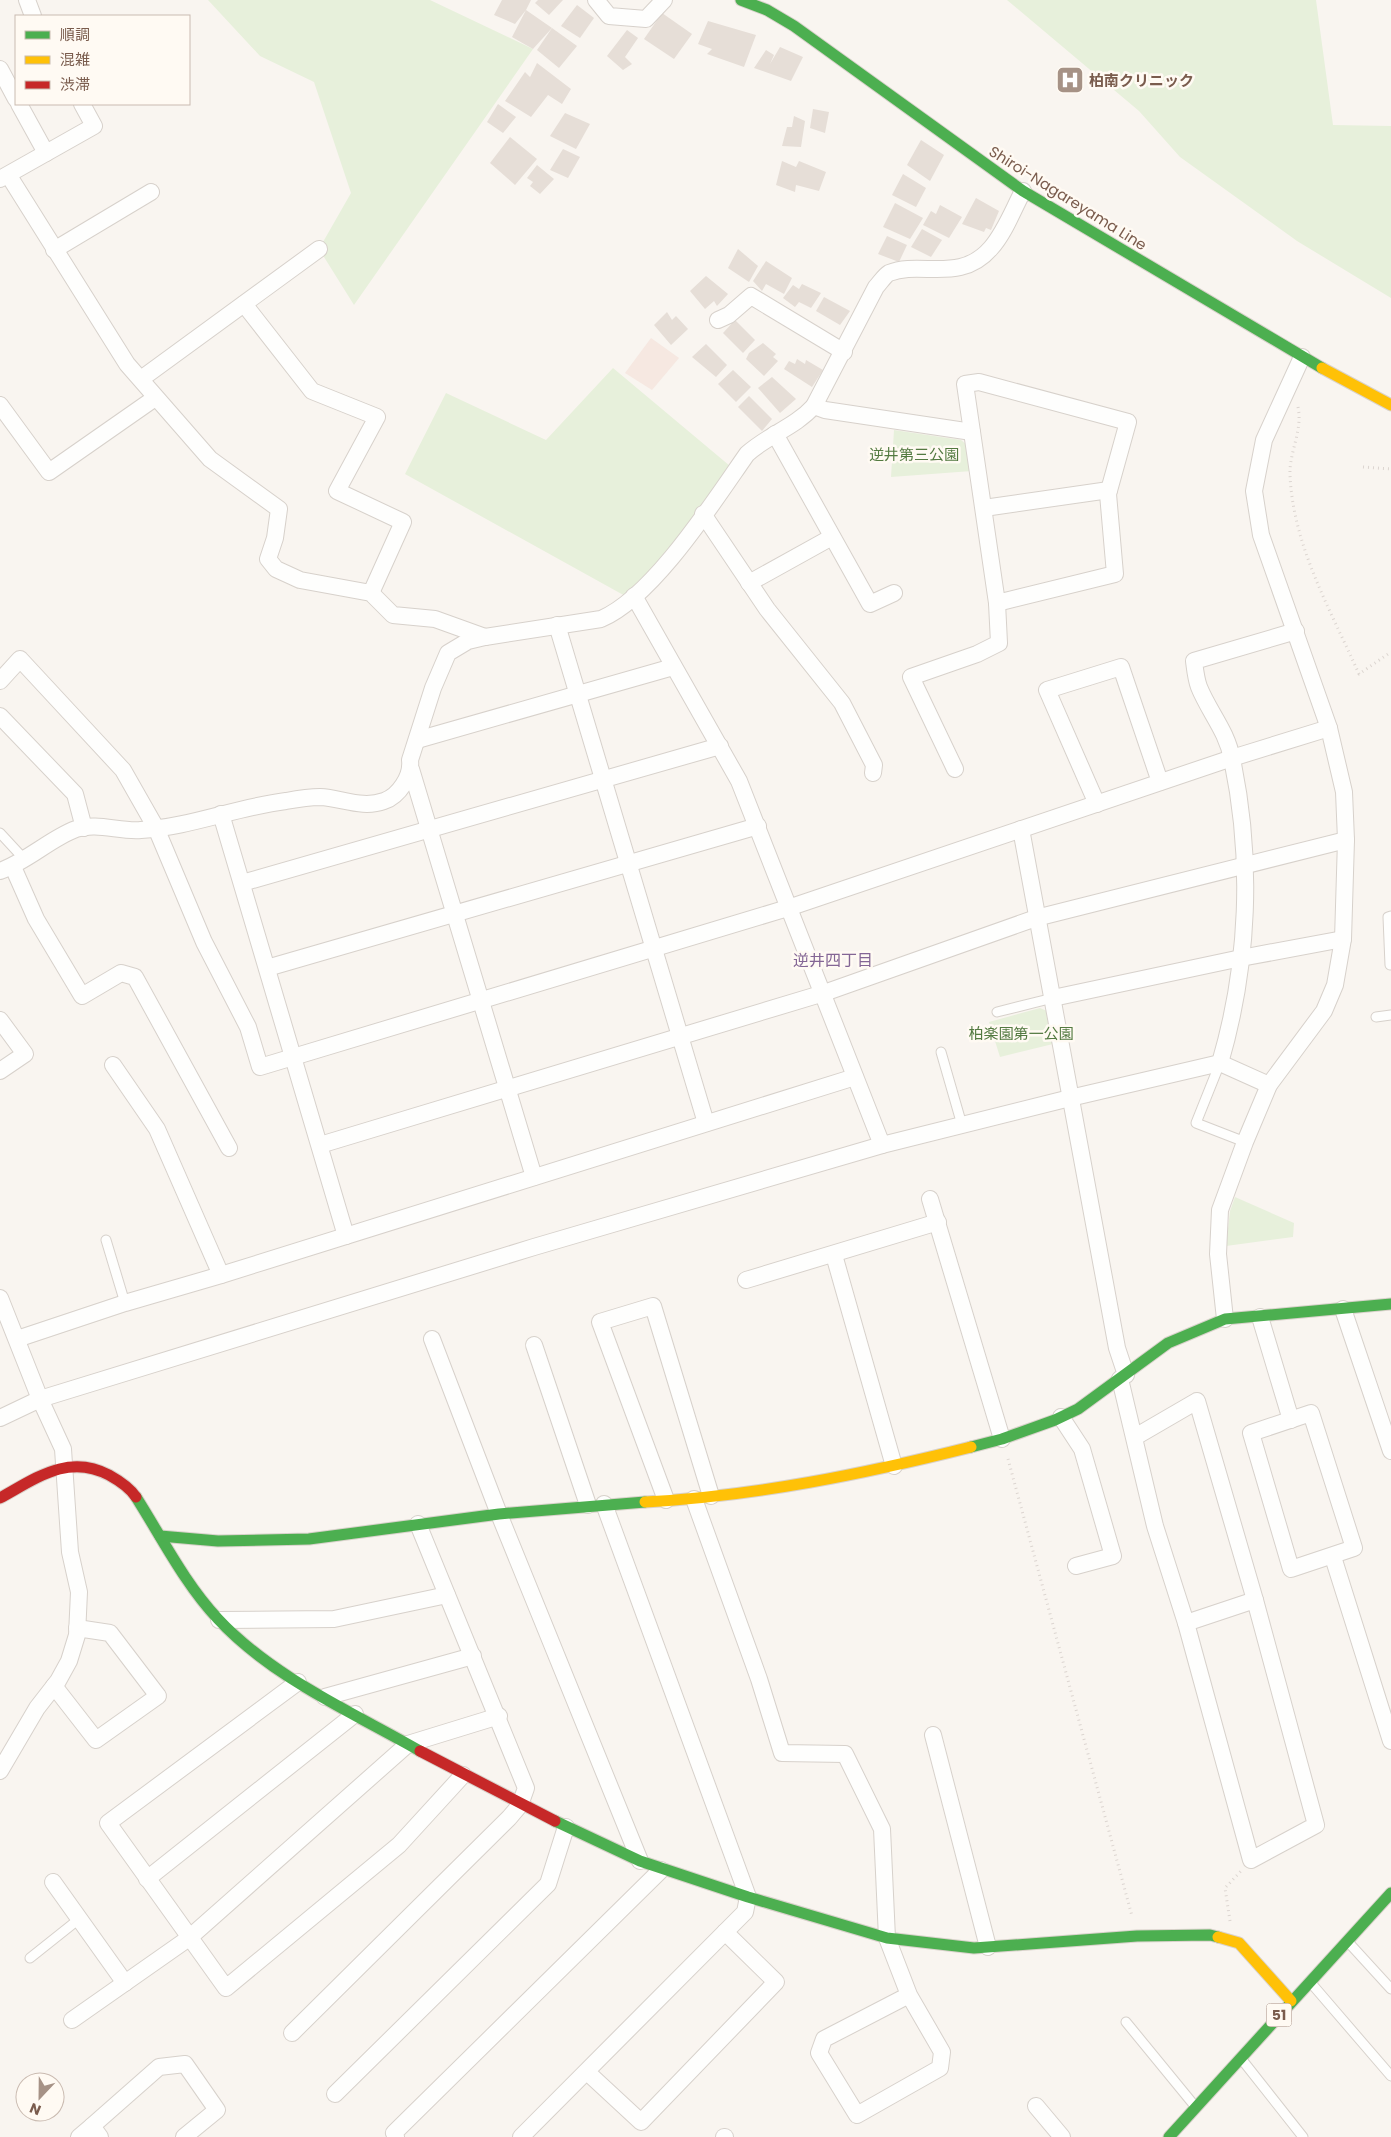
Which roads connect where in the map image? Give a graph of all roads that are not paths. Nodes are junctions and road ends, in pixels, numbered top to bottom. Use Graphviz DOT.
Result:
graph roads {
  1 [pos="26,0"];
  2 [pos="596,0"];
  3 [pos="664,0"];
  4 [pos="740,0"];
  5 [pos="33,15"];
  6 [pos="0,69"];
  7 [pos="15,97"];
  8 [pos="20,105"];
  9 [pos="83,105"];
  10 [pos="46,153"];
  11 [pos="5,178"];
  12 [pos="1023,191"];
  13 [pos="151,192"];
  14 [pos="319,249"];
  15 [pos="54,250"];
  16 [pos="244,304"];
  17 [pos="718,320"];
  18 [pos="844,352"];
  19 [pos="1302,357"];
  20 [pos="141,379"];
  21 [pos="155,398"];
  22 [pos="0,405"];
  23 [pos="814,406"];
  24 [pos="1391,406"];
  25 [pos="972,432"];
  26 [pos="775,434"];
  27 [pos="1109,490"];
  28 [pos="984,508"];
  29 [pos="704,514"];
  30 [pos="832,537"];
  31 [pos="749,583"];
  32 [pos="371,593"];
  33 [pos="894,593"];
  34 [pos="634,596"];
  35 [pos="996,603"];
  36 [pos="557,625"];
  37 [pos="1296,631"];
  38 [pos="485,637"];
  39 [pos="673,667"];
  40 [pos="0,681"];
  41 [pos="578,695"];
  42 [pos="0,716"];
  43 [pos="1329,728"];
  44 [pos="417,740"];
  45 [pos="720,746"];
  46 [pos="1232,758"];
  47 [pos="411,769"];
  48 [pos="955,769"];
  49 [pos="872,773"];
  50 [pos="603,779"];
  51 [pos="1160,782"];
  52 [pos="1097,804"];
  53 [pos="221,814"];
  54 [pos="758,826"];
  55 [pos="84,828"];
  56 [pos="156,828"];
  57 [pos="429,829"];
  58 [pos="1020,829"];
  59 [pos="0,833"];
  60 [pos="1346,840"];
  61 [pos="628,864"];
  62 [pos="1246,865"];
  63 [pos="13,866"];
  64 [pos="242,883"];
  65 [pos="791,907"];
  66 [pos="455,914"];
  67 [pos="1391,916"];
  68 [pos="1036,918"];
  69 [pos="1343,939"];
  70 [pos="654,948"];
  71 [pos="1241,958"];
  72 [pos="1390,965"];
  73 [pos="267,968"];
  74 [pos="824,993"];
  75 [pos="1053,998"];
  76 [pos="480,1000"];
  77 [pos="997,1012"];
  78 [pos="1391,1015"];
  79 [pos="1376,1017"];
  80 [pos="0,1020"];
  81 [pos="680,1037"];
  82 [pos="940,1052"];
  83 [pos="293,1056"];
  84 [pos="1220,1063"];
  85 [pos="113,1065"];
  86 [pos="0,1071"];
  87 [pos="855,1077"];
  88 [pos="1269,1085"];
  89 [pos="507,1089"];
  90 [pos="1070,1098"];
  91 [pos="706,1123"];
  92 [pos="962,1125"];
  93 [pos="1245,1142"];
  94 [pos="320,1145"];
  95 [pos="882,1145"];
  96 [pos="229,1148"];
  97 [pos="534,1177"];
  98 [pos="930,1199"];
  99 [pos="938,1222"];
  100 [pos="346,1236"];
  101 [pos="106,1240"];
  102 [pos="834,1255"];
  103 [pos="221,1275"];
  104 [pos="746,1280"];
  105 [pos="0,1298"];
  106 [pos="126,1303"];
  107 [pos="1391,1304"];
  108 [pos="1344,1309"];
  109 [pos="1260,1317"];
  110 [pos="1225,1320"];
  111 [pos="17,1339"];
  112 [pos="432,1339"];
  113 [pos="534,1345"];
  114 [pos="1123,1377"];
  115 [pos="40,1399"];
  116 [pos="1061,1417"];
  117 [pos="0,1418"];
  118 [pos="1291,1420"];
  119 [pos="1135,1437"];
  120 [pos="1002,1439"];
  121 [pos="1391,1451"];
  122 [pos="66,1466"];
  123 [pos="894,1466"];
  124 [pos="711,1496"];
  125 [pos="0,1498"];
  126 [pos="694,1499"];
  127 [pos="666,1500"];
  128 [pos="596,1504"];
  129 [pos="499,1514"];
  130 [pos="418,1524"];
  131 [pos="160,1536"];
  132 [pos="1333,1557"];
  133 [pos="1076,1566"];
  134 [pos="447,1595"];
  135 [pos="1255,1600"];
  136 [pos="219,1620"];
  137 [pos="1186,1623"];
  138 [pos="78,1628"];
  139 [pos="473,1656"];
  140 [pos="298,1682"];
  141 [pos="54,1686"];
  142 [pos="325,1696"];
  143 [pos="355,1714"];
  144 [pos="499,1716"];
  145 [pos="933,1735"];
  146 [pos="1391,1741"];
  147 [pos="408,1744"];
  148 [pos="0,1771"];
  149 [pos="463,1775"];
  150 [pos="520,1805"];
  151 [pos="566,1827"];
  152 [pos="640,1861"];
  153 [pos="661,1870"];
  154 [pos="147,1879"];
  155 [pos="53,1882"];
  156 [pos="1391,1894"];
  157 [pos="748,1897"];
  158 [pos="79,1919"];
  159 [pos="725,1932"];
  160 [pos="189,1938"];
  161 [pos="887,1938"];
  162 [pos="1347,1941"];
  163 [pos="988,1947"];
  164 [pos="30,1958"];
  165 [pos="1310,1981"];
  166 [pos="125,1983"];
  167 [pos="1391,1989"];
  168 [pos="909,1995"];
  169 [pos="1291,2002"];
  170 [pos="72,2020"];
  171 [pos="1126,2022"];
  172 [pos="292,2034"];
  173 [pos="1241,2058"];
  174 [pos="587,2072"];
  175 [pos="1391,2076"];
  176 [pos="335,2094"];
  177 [pos="1036,2106"];
  178 [pos="1196,2108"];
  179 [pos="96,2131"];
  180 [pos="528,2135"];
  181 [pos="79,2137"];
  182 [pos="184,2137"];
  183 [pos="396,2137"];
  184 [pos="1062,2137"];
  185 [pos="1169,2137"];
  186 [pos="1303,2137"];
  1 -- 5 [label="street"];
  2 -- 3 [label="street"];
  4 -- 12 [label="street, Shiroi-Nagareyama Line"];
  6 -- 7 [label="street"];
  8 -- 10 [label="street"];
  9 -- 10 [label="street"];
  10 -- 11 [label="street"];
  11 -- 15 [label="street"];
  12 -- 18 [label="street"];
  12 -- 19 [label="street, Shiroi-Nagareyama Line"];
  13 -- 15 [label="street"];
  14 -- 16 [label="street"];
  15 -- 20 [label="street"];
  16 -- 20 [label="street"];
  16 -- 32 [label="street"];
  17 -- 18 [label="street"];
  18 -- 23 [label="street"];
  19 -- 24 [label="street, Shiroi-Nagareyama Line"];
  19 -- 37 [label="street"];
  20 -- 21 [label="street"];
  21 -- 22 [label="street"];
  21 -- 32 [label="street"];
  23 -- 25 [label="street"];
  23 -- 26 [label="street"];
  25 -- 27 [label="street"];
  25 -- 28 [label="street"];
  26 -- 29 [label="street"];
  26 -- 30 [label="street"];
  27 -- 28 [label="street"];
  27 -- 35 [label="street"];
  28 -- 35 [label="street"];
  29 -- 31 [label="street"];
  29 -- 34 [label="street"];
  30 -- 31 [label="street"];
  30 -- 33 [label="street"];
  31 -- 49 [label="street"];
  32 -- 38 [label="street"];
  34 -- 36 [label="street"];
  34 -- 39 [label="street"];
  35 -- 48 [label="street"];
  36 -- 38 [label="street"];
  36 -- 41 [label="street"];
  37 -- 43 [label="street"];
  37 -- 46 [label="street"];
  38 -- 44 [label="street"];
  39 -- 41 [label="street"];
  39 -- 45 [label="street"];
  40 -- 56 [label="street"];
  41 -- 44 [label="street"];
  41 -- 50 [label="street"];
  42 -- 55 [label="street"];
  43 -- 46 [label="street"];
  43 -- 60 [label="street"];
  44 -- 47 [label="street"];
  45 -- 50 [label="street"];
  45 -- 54 [label="street"];
  46 -- 51 [label="street"];
  46 -- 62 [label="street"];
  47 -- 53 [label="street"];
  47 -- 57 [label="street"];
  50 -- 57 [label="street"];
  50 -- 61 [label="street"];
  51 -- 52 [label="street"];
  51 -- 52 [label="street"];
  52 -- 58 [label="street"];
  53 -- 56 [label="street"];
  53 -- 64 [label="street"];
  54 -- 61 [label="street"];
  54 -- 65 [label="street"];
  55 -- 56 [label="street"];
  55 -- 63 [label="street"];
  56 -- 83 [label="street"];
  57 -- 64 [label="street"];
  57 -- 66 [label="street"];
  58 -- 65 [label="street"];
  58 -- 68 [label="street"];
  59 -- 63 [label="lane"];
  60 -- 62 [label="street"];
  60 -- 69 [label="street"];
  61 -- 66 [label="street"];
  61 -- 70 [label="street"];
  62 -- 68 [label="street"];
  62 -- 71 [label="street"];
  63 -- 96 [label="street"];
  64 -- 73 [label="street"];
  65 -- 70 [label="street"];
  65 -- 74 [label="street"];
  66 -- 73 [label="street"];
  66 -- 76 [label="street"];
  67 -- 72 [label="lane"];
  68 -- 74 [label="street"];
  68 -- 75 [label="street"];
  69 -- 71 [label="street"];
  69 -- 88 [label="street"];
  70 -- 76 [label="street"];
  70 -- 81 [label="street"];
  71 -- 75 [label="street"];
  71 -- 84 [label="street"];
  73 -- 83 [label="street"];
  74 -- 81 [label="street"];
  74 -- 87 [label="street"];
  75 -- 77 [label="lane"];
  75 -- 90 [label="street"];
  76 -- 83 [label="street"];
  76 -- 89 [label="street"];
  78 -- 79 [label="lane"];
  80 -- 86 [label="street"];
  81 -- 89 [label="street"];
  81 -- 91 [label="street"];
  82 -- 92 [label="lane"];
  83 -- 94 [label="street"];
  84 -- 88 [label="street"];
  84 -- 90 [label="street"];
  84 -- 93 [label="lane"];
  85 -- 103 [label="street"];
  87 -- 91 [label="street"];
  87 -- 95 [label="street"];
  88 -- 93 [label="street"];
  89 -- 94 [label="street"];
  89 -- 97 [label="street"];
  90 -- 92 [label="street"];
  90 -- 114 [label="street"];
  91 -- 97 [label="street"];
  92 -- 95 [label="street"];
  93 -- 110 [label="street"];
  94 -- 100 [label="street"];
  95 -- 115 [label="street"];
  97 -- 100 [label="street"];
  98 -- 99 [label="street"];
  99 -- 102 [label="street"];
  99 -- 120 [label="street"];
  100 -- 103 [label="street"];
  101 -- 106 [label="lane"];
  102 -- 104 [label="street"];
  102 -- 123 [label="street"];
  103 -- 106 [label="street"];
  105 -- 111 [label="street"];
  106 -- 111 [label="street"];
  107 -- 108 [label="street"];
  108 -- 109 [label="street"];
  108 -- 121 [label="street"];
  109 -- 110 [label="street"];
  109 -- 118 [label="street"];
  110 -- 114 [label="street"];
  111 -- 115 [label="street"];
  112 -- 129 [label="street"];
  113 -- 128 [label="street"];
  114 -- 116 [label="street"];
  114 -- 119 [label="street"];
  115 -- 117 [label="street"];
  115 -- 122 [label="street"];
  116 -- 120 [label="street"];
  116 -- 133 [label="street"];
  118 -- 132 [label="street"];
  118 -- 132 [label="street"];
  119 -- 135 [label="street"];
  119 -- 137 [label="street"];
  120 -- 123 [label="street"];
  122 -- 125 [label="street"];
  122 -- 131 [label="street"];
  122 -- 138 [label="street"];
  123 -- 124 [label="street"];
  124 -- 126 [label="street"];
  124 -- 127 [label="street"];
  126 -- 127 [label="street"];
  126 -- 161 [label="street"];
  127 -- 128 [label="street"];
  128 -- 129 [label="street"];
  128 -- 157 [label="street"];
  129 -- 130 [label="street"];
  129 -- 152 [label="street"];
  130 -- 131 [label="street"];
  130 -- 134 [label="street"];
  131 -- 136 [label="street"];
  132 -- 146 [label="street"];
  134 -- 136 [label="street"];
  134 -- 139 [label="street"];
  135 -- 137 [label="street"];
  135 -- 137 [label="street"];
  136 -- 140 [label="street"];
  138 -- 141 [label="street"];
  138 -- 141 [label="street"];
  139 -- 142 [label="street"];
  139 -- 144 [label="street"];
  140 -- 142 [label="street"];
  140 -- 154 [label="street"];
  141 -- 148 [label="street"];
  142 -- 143 [label="street"];
  143 -- 147 [label="street"];
  143 -- 154 [label="street"];
  144 -- 147 [label="street"];
  144 -- 150 [label="street"];
  145 -- 163 [label="street"];
  147 -- 149 [label="street"];
  147 -- 160 [label="street"];
  149 -- 150 [label="street"];
  149 -- 160 [label="street"];
  150 -- 151 [label="street"];
  150 -- 172 [label="street"];
  151 -- 152 [label="street"];
  151 -- 176 [label="street"];
  152 -- 153 [label="street"];
  153 -- 157 [label="street"];
  153 -- 183 [label="street"];
  154 -- 160 [label="street"];
  155 -- 158 [label="street"];
  156 -- 162 [label="street, 51"];
  157 -- 159 [label="street"];
  157 -- 161 [label="street"];
  158 -- 164 [label="lane"];
  158 -- 166 [label="street"];
  159 -- 174 [label="street"];
  159 -- 174 [label="street"];
  160 -- 166 [label="street"];
  161 -- 163 [label="street"];
  161 -- 168 [label="street"];
  162 -- 165 [label="street, 51"];
  162 -- 167 [label="lane"];
  163 -- 169 [label="street"];
  165 -- 169 [label="street, 51"];
  165 -- 175 [label="lane"];
  166 -- 170 [label="street"];
  168 -- 168 [label="street"];
  169 -- 173 [label="street, 51"];
  171 -- 178 [label="lane"];
  173 -- 178 [label="street, 51"];
  173 -- 186 [label="lane"];
  174 -- 180 [label="street"];
  177 -- 184 [label="street"];
  178 -- 185 [label="street, 51"];
  179 -- 181 [label="street"];
  179 -- 182 [label="street"];
}
